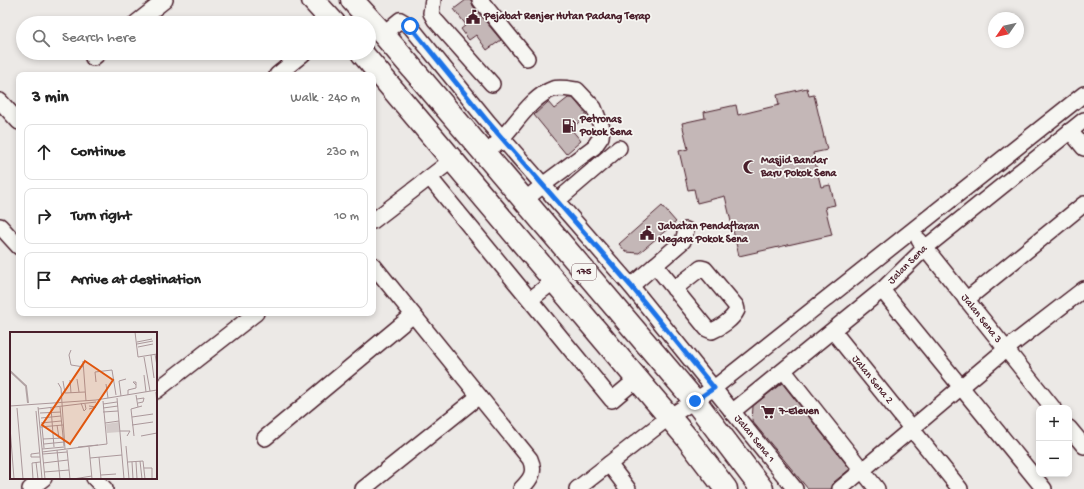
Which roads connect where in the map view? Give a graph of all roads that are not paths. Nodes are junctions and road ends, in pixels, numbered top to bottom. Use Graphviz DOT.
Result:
graph roads {
  1 [pos="165,0"];
  2 [pos="314,0"];
  3 [pos="352,0"];
  4 [pos="434,0"];
  5 [pos="480,0"];
  6 [pos="145,16"];
  7 [pos="328,16"];
  8 [pos="367,16"];
  9 [pos="376,26"];
  10 [pos="383,34"];
  11 [pos="453,43"];
  12 [pos="436,57"];
  13 [pos="527,58"];
  14 [pos="295,60"];
  15 [pos="368,60"];
  16 [pos="281,72"];
  17 [pos="492,84"];
  18 [pos="1084,94"];
  19 [pos="0,101"];
  20 [pos="16,119"];
  21 [pos="1084,120"];
  22 [pos="1070,131"];
  23 [pos="502,138"];
  24 [pos="619,148"];
  25 [pos="1084,148"];
  26 [pos="484,155"];
  27 [pos="452,160"];
  28 [pos="430,178"];
  29 [pos="544,184"];
  30 [pos="524,201"];
  31 [pos="557,201"];
  32 [pos="1084,204"];
  33 [pos="376,219"];
  34 [pos="0,226"];
  35 [pos="686,230"];
  36 [pos="911,230"];
  37 [pos="16,245"];
  38 [pos="925,248"];
  39 [pos="655,265"];
  40 [pos="376,269"];
  41 [pos="554,281"];
  42 [pos="631,286"];
  43 [pos="674,288"];
  44 [pos="1084,289"];
  45 [pos="882,290"];
  46 [pos="531,299"];
  47 [pos="966,300"];
  48 [pos="413,315"];
  49 [pos="252,316"];
  50 [pos="833,332"];
  51 [pos="1005,350"];
  52 [pos="784,371"];
  53 [pos="637,379"];
  54 [pos="962,387"];
  55 [pos="714,388"];
  56 [pos="157,389"];
  57 [pos="479,396"];
  58 [pos="695,401"];
  59 [pos="1051,405"];
  60 [pos="732,412"];
  61 [pos="670,417"];
  62 [pos="911,429"];
  63 [pos="1072,432"];
  64 [pos="265,438"];
  65 [pos="1084,446"];
  66 [pos="609,464"];
  67 [pos="862,470"];
  68 [pos="43,479"];
  69 [pos="95,479"];
  70 [pos="30,489"];
  71 [pos="105,489"];
  72 [pos="363,489"];
  73 [pos="521,489"];
  74 [pos="577,489"];
  75 [pos="628,489"];
  76 [pos="726,489"];
  77 [pos="762,489"];
  78 [pos="795,489"];
  79 [pos="840,489"];
  80 [pos="877,489"];
  81 [pos="960,489"];
  82 [pos="1044,489"];
  1 -- 6 [label="street"];
  2 -- 7 [label="highway"];
  3 -- 8 [label="highway, 175"];
  4 -- 11 [label="street"];
  5 -- 13 [label="street"];
  9 -- 10 [label="highway, 175"];
  10 -- 12 [label="street"];
  10 -- 26 [label="highway, 175"];
  11 -- 12 [label="street"];
  11 -- 17 [label="street"];
  12 -- 23 [label="street"];
  14 -- 16 [label="street"];
  15 -- 27 [label="highway, 175"];
  18 -- 36 [label="street"];
  19 -- 20 [label="street"];
  21 -- 22 [label="street, Jalan Sena"];
  22 -- 25 [label="street"];
  22 -- 38 [label="street, Jalan Sena"];
  23 -- 26 [label="street"];
  23 -- 29 [label="street"];
  23 -- 29 [label="street"];
  24 -- 31 [label="street"];
  26 -- 30 [label="highway, 175"];
  27 -- 28 [label="street"];
  27 -- 41 [label="highway, 175"];
  28 -- 33 [label="street"];
  28 -- 46 [label="street"];
  29 -- 30 [label="street"];
  29 -- 31 [label="street, Jalan Sena 1"];
  30 -- 58 [label="highway, 175"];
  31 -- 42 [label="street, Jalan Sena 1"];
  32 -- 47 [label="street"];
  34 -- 37 [label="street"];
  35 -- 39 [label="street"];
  36 -- 38 [label="street, Jalan Sena 3"];
  36 -- 55 [label="street"];
  38 -- 45 [label="street, Jalan Sena"];
  38 -- 47 [label="street, Jalan Sena 3"];
  39 -- 42 [label="street"];
  39 -- 43 [label="street"];
  40 -- 48 [label="street"];
  41 -- 46 [label="street"];
  41 -- 53 [label="highway, 175"];
  42 -- 55 [label="street, Jalan Sena 1"];
  44 -- 51 [label="street"];
  45 -- 50 [label="street, Jalan Sena"];
  45 -- 54 [label="street"];
  46 -- 53 [label="street"];
  47 -- 51 [label="street, Jalan Sena 3"];
  48 -- 57 [label="street"];
  48 -- 64 [label="street"];
  49 -- 56 [label="street"];
  50 -- 52 [label="street, Jalan Sena"];
  50 -- 62 [label="street, Jalan Sena 2"];
  51 -- 54 [label="street"];
  51 -- 59 [label="street, Jalan Sena 3"];
  52 -- 60 [label="street, Jalan Sena"];
  52 -- 67 [label="street"];
  53 -- 61 [label="highway, 175"];
  54 -- 62 [label="street"];
  54 -- 82 [label="street"];
  55 -- 58 [label="street"];
  55 -- 60 [label="street, Jalan Sena 1"];
  57 -- 72 [label="street"];
  57 -- 73 [label="street"];
  58 -- 61 [label="street"];
  58 -- 77 [label="highway, 175"];
  60 -- 78 [label="street, Jalan Sena 1"];
  61 -- 66 [label="street"];
  61 -- 76 [label="highway, 175"];
  62 -- 67 [label="street"];
  62 -- 81 [label="street, Jalan Sena 2"];
  63 -- 65 [label="street"];
  66 -- 74 [label="street"];
  66 -- 75 [label="street"];
  67 -- 79 [label="street"];
  67 -- 80 [label="street"];
  68 -- 70 [label="street"];
  69 -- 71 [label="street"];
}
